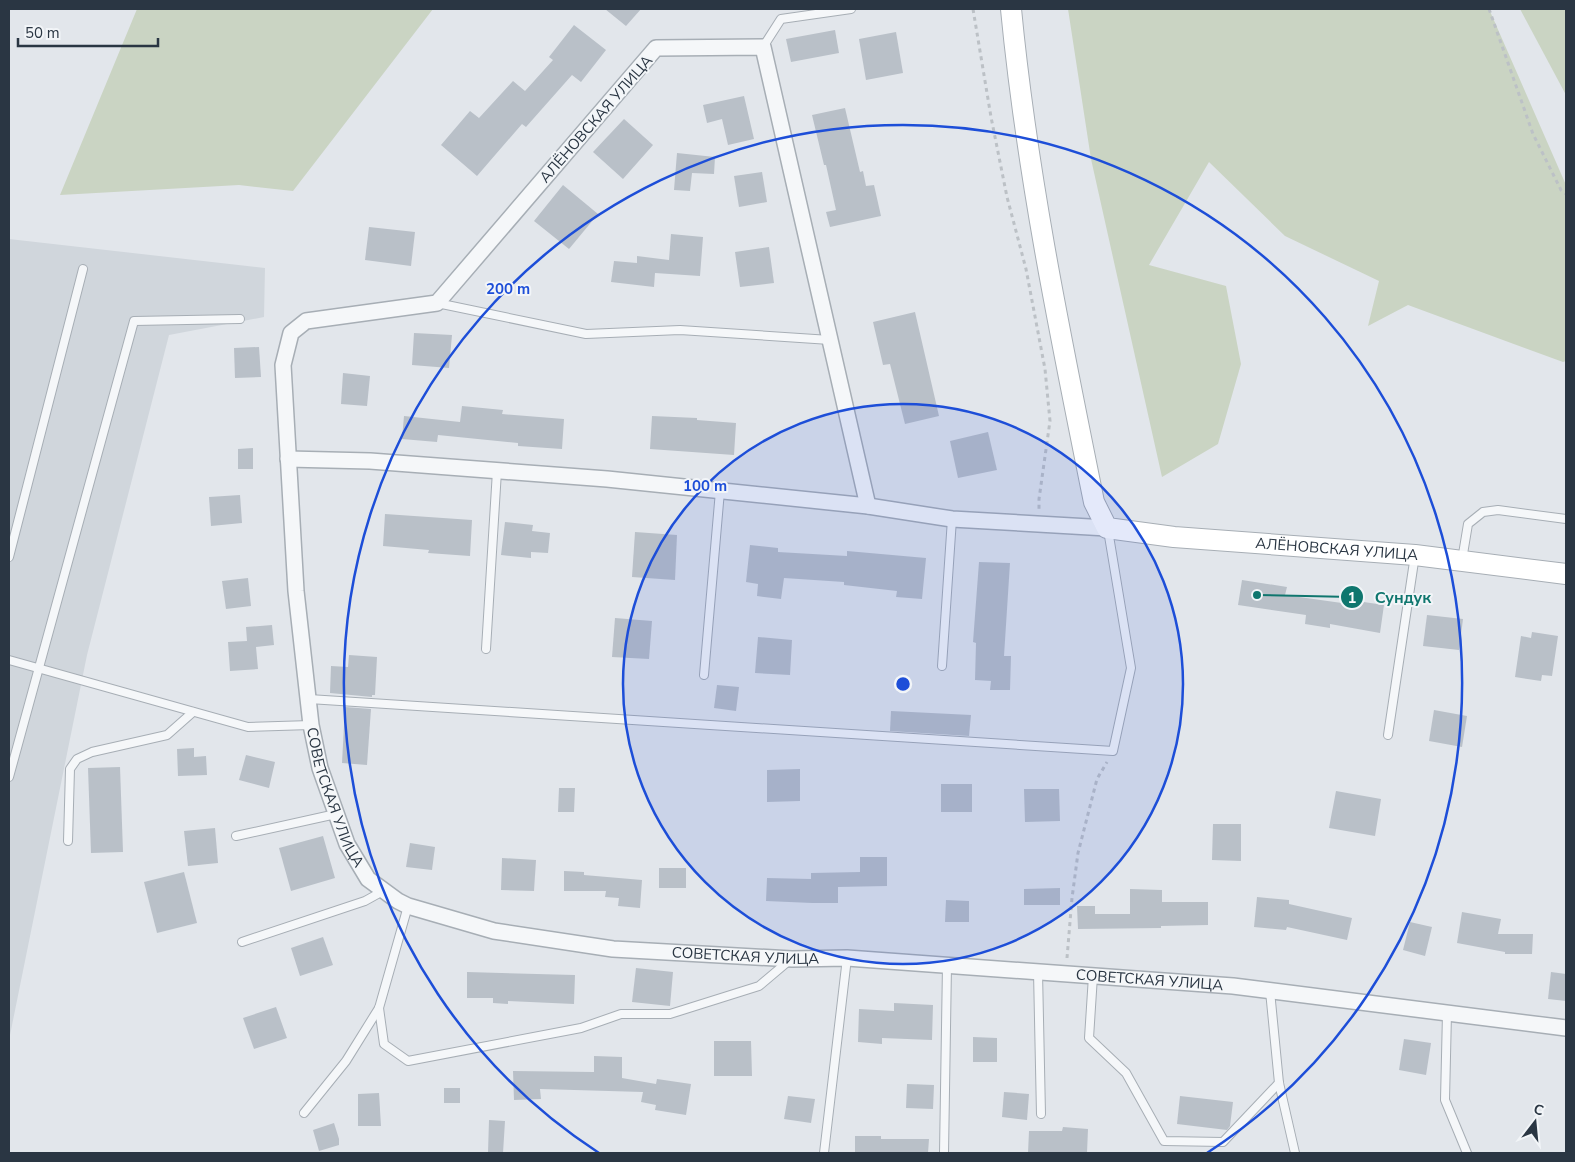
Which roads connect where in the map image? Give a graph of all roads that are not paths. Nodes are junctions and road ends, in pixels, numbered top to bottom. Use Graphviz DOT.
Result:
graph roads {
  1 [pos="851,9"];
  2 [pos="1012,9"];
  3 [pos="763,47"];
  4 [pos="83,269"];
  5 [pos="437,303"];
  6 [pos="240,319"];
  7 [pos="830,340"];
  8 [pos="288,459"];
  9 [pos="497,471"];
  10 [pos="720,491"];
  11 [pos="868,506"];
  12 [pos="1566,518"];
  13 [pos="952,519"];
  14 [pos="1107,528"];
  15 [pos="1415,555"];
  16 [pos="9,556"];
  17 [pos="1462,560"];
  18 [pos="1566,574"];
  19 [pos="486,649"];
  20 [pos="9,660"];
  21 [pos="942,666"];
  22 [pos="38,668"];
  23 [pos="704,675"];
  24 [pos="309,699"];
  25 [pos="193,712"];
  26 [pos="311,724"];
  27 [pos="1388,735"];
  28 [pos="9,777"];
  29 [pos="336,814"];
  30 [pos="236,836"];
  31 [pos="68,840"];
  32 [pos="383,891"];
  33 [pos="408,906"];
  34 [pos="242,942"];
  35 [pos="847,958"];
  36 [pos="792,959"];
  37 [pos="947,965"];
  38 [pos="1038,972"];
  39 [pos="1093,976"];
  40 [pos="1270,991"];
  41 [pos="379,1008"];
  42 [pos="1447,1013"];
  43 [pos="1566,1028"];
  44 [pos="1279,1083"];
  45 [pos="304,1113"];
  46 [pos="1041,1114"];
  47 [pos="824,1153"];
  48 [pos="944,1153"];
  49 [pos="1295,1153"];
  50 [pos="1467,1153"];
  1 -- 3 [label="lane"];
  2 -- 14 [label="street"];
  3 -- 5 [label="street, АЛЁНОВСКАЯ УЛИЦА"];
  3 -- 7 [label="street"];
  4 -- 16 [label="lane"];
  5 -- 7 [label="lane"];
  5 -- 8 [label="street"];
  6 -- 22 [label="lane"];
  7 -- 11 [label="street"];
  8 -- 9 [label="street"];
  8 -- 24 [label="street, СОВЕТСКАЯ УЛИЦА"];
  9 -- 10 [label="street"];
  9 -- 19 [label="lane"];
  10 -- 11 [label="street"];
  10 -- 23 [label="lane"];
  11 -- 13 [label="street"];
  12 -- 17 [label="lane"];
  13 -- 14 [label="street"];
  13 -- 21 [label="lane"];
  14 -- 15 [label="street, АЛЁНОВСКАЯ УЛИЦА"];
  14 -- 24 [label="lane"];
  15 -- 17 [label="street, АЛЁНОВСКАЯ УЛИЦА"];
  15 -- 27 [label="lane"];
  17 -- 18 [label="street, АЛЁНОВСКАЯ УЛИЦА"];
  20 -- 22 [label="lane"];
  22 -- 25 [label="lane"];
  22 -- 28 [label="lane"];
  24 -- 26 [label="street, СОВЕТСКАЯ УЛИЦА"];
  25 -- 26 [label="lane"];
  25 -- 31 [label="lane"];
  26 -- 29 [label="street, СОВЕТСКАЯ УЛИЦА"];
  29 -- 30 [label="lane"];
  29 -- 32 [label="street, СОВЕТСКАЯ УЛИЦА"];
  32 -- 33 [label="street, СОВЕТСКАЯ УЛИЦА"];
  32 -- 34 [label="lane"];
  33 -- 36 [label="street, СОВЕТСКАЯ УЛИЦА"];
  33 -- 41 [label="lane"];
  35 -- 36 [label="street, СОВЕТСКАЯ УЛИЦА"];
  35 -- 37 [label="street, СОВЕТСКАЯ УЛИЦА"];
  35 -- 47 [label="lane"];
  36 -- 41 [label="lane"];
  37 -- 38 [label="street, СОВЕТСКАЯ УЛИЦА"];
  37 -- 48 [label="lane"];
  38 -- 39 [label="street, СОВЕТСКАЯ УЛИЦА"];
  38 -- 46 [label="lane"];
  39 -- 40 [label="street, СОВЕТСКАЯ УЛИЦА"];
  39 -- 44 [label="lane"];
  40 -- 42 [label="street, СОВЕТСКАЯ УЛИЦА"];
  40 -- 44 [label="lane"];
  41 -- 45 [label="lane"];
  42 -- 43 [label="street, СОВЕТСКАЯ УЛИЦА"];
  42 -- 50 [label="lane"];
  44 -- 49 [label="lane"];
}
